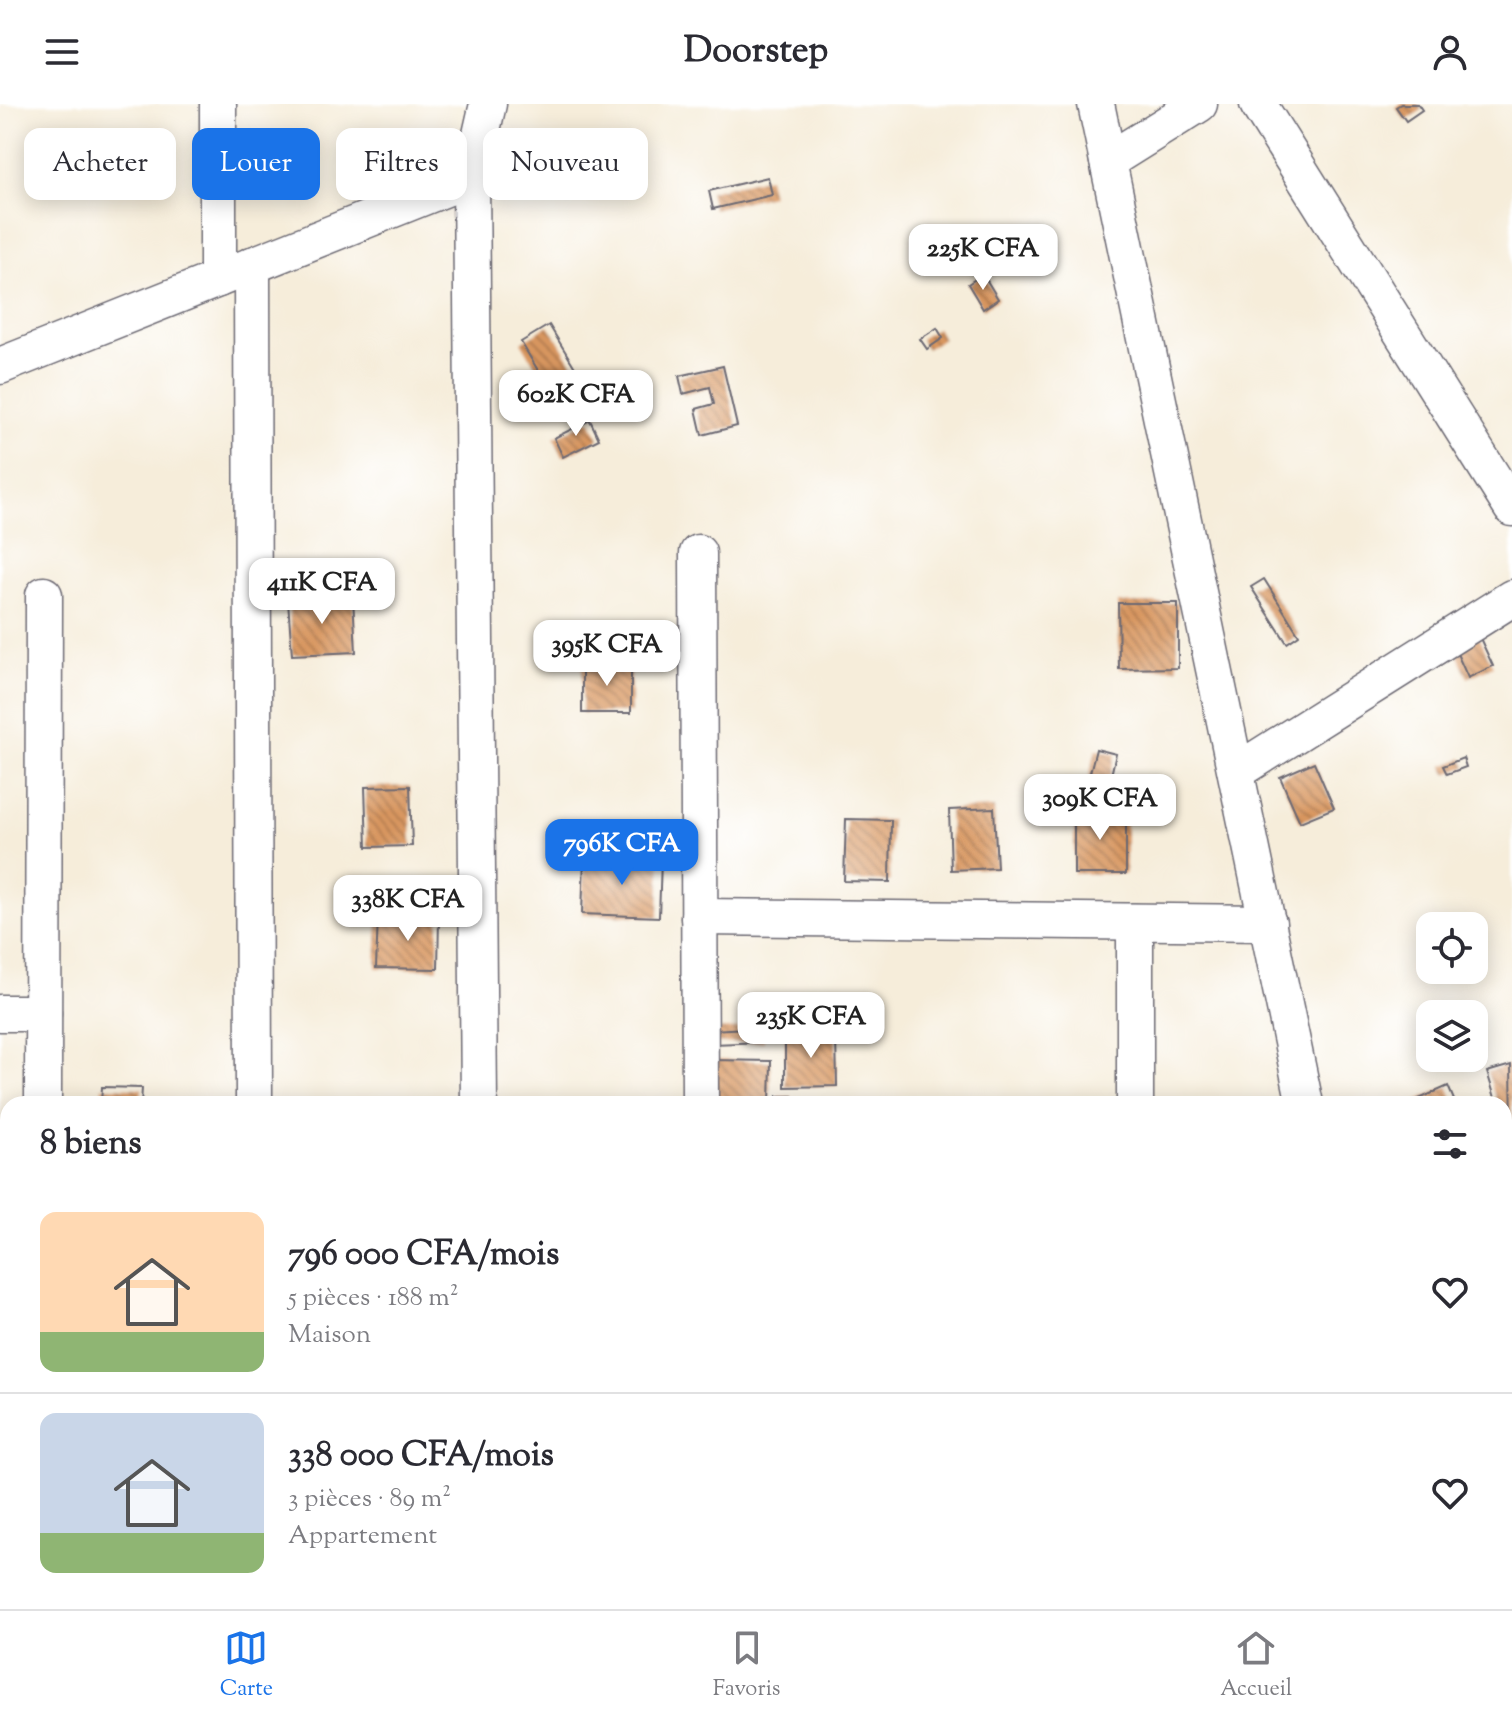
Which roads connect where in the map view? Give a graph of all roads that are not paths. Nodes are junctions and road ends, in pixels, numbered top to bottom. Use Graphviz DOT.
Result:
graph roads {
  1 [pos="218,104"];
  2 [pos="488,104"];
  3 [pos="1096,104"];
  4 [pos="1199,104"];
  5 [pos="1258,104"];
  6 [pos="1108,161"];
  7 [pos="471,178"];
  8 [pos="252,265"];
  9 [pos="218,279"];
  10 [pos="0,366"];
  11 [pos="1512,508"];
  12 [pos="698,553"];
  13 [pos="44,595"];
  14 [pos="1512,598"];
  15 [pos="1236,772"];
  16 [pos="699,917"];
  17 [pos="1135,922"];
  18 [pos="1268,923"];
  19 [pos="0,1013"];
  20 [pos="43,1013"];
  21 [pos="43,1096"];
  22 [pos="254,1096"];
  23 [pos="479,1096"];
  24 [pos="700,1096"];
  25 [pos="1135,1096"];
  26 [pos="1303,1096"];
  1 -- 9 [label="street"];
  2 -- 7 [label="street"];
  3 -- 6 [label="street"];
  4 -- 6 [label="street"];
  5 -- 11 [label="street"];
  6 -- 15 [label="street"];
  7 -- 8 [label="street"];
  7 -- 23 [label="street"];
  8 -- 9 [label="street"];
  8 -- 22 [label="street"];
  9 -- 10 [label="street"];
  12 -- 16 [label="street"];
  13 -- 20 [label="street"];
  14 -- 15 [label="street"];
  15 -- 18 [label="street"];
  16 -- 17 [label="street"];
  16 -- 24 [label="street"];
  17 -- 18 [label="street"];
  17 -- 25 [label="street"];
  18 -- 26 [label="street"];
  19 -- 20 [label="street"];
  20 -- 21 [label="street"];
}
